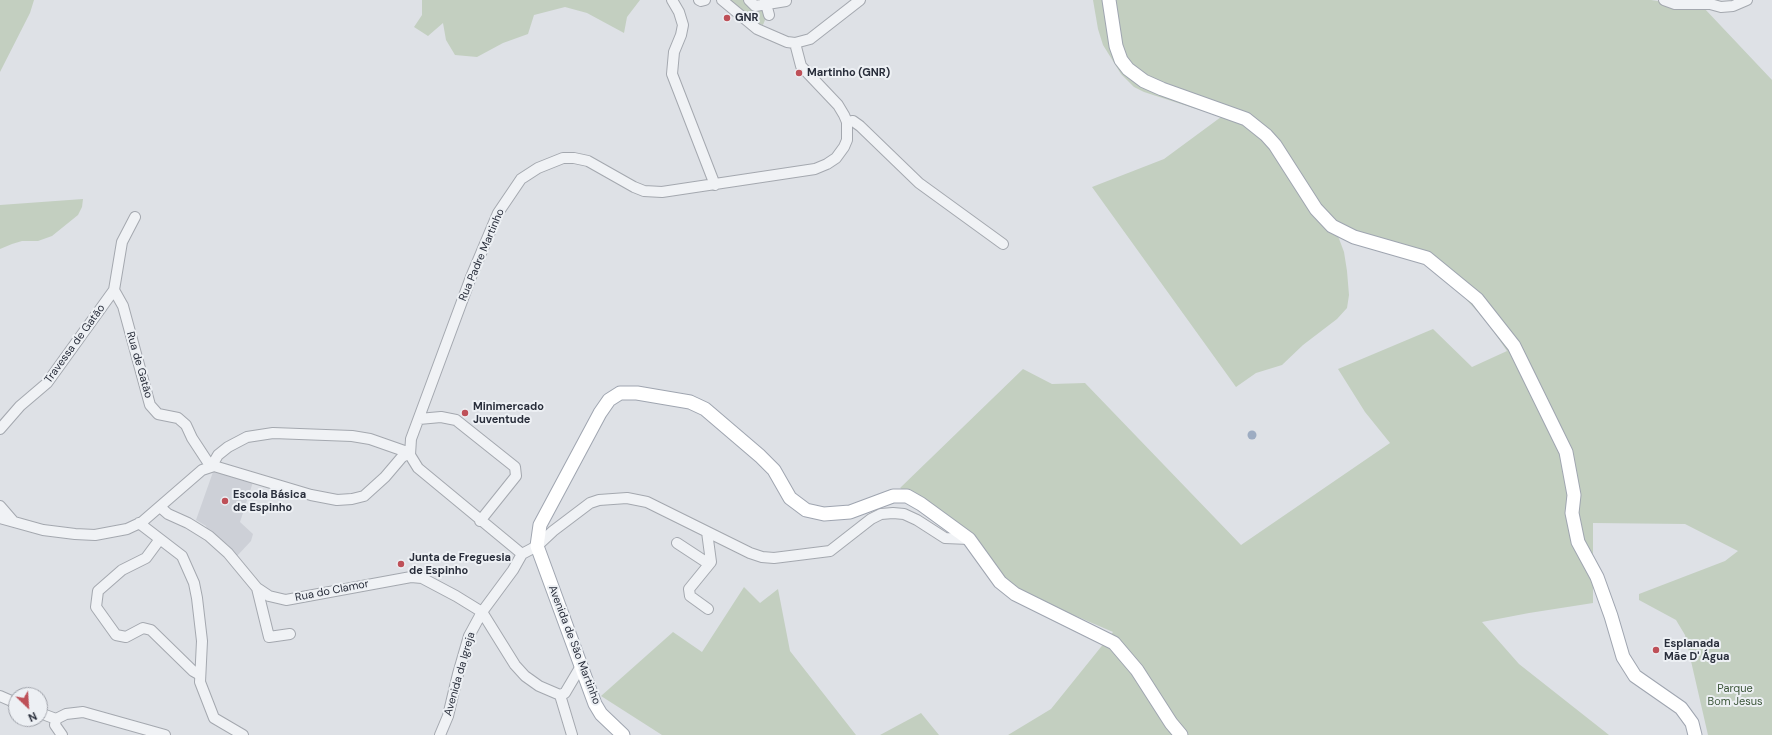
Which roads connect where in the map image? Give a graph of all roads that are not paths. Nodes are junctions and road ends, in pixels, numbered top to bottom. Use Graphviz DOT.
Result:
graph roads {
  1 [pos="672,0"];
  2 [pos="699,0"];
  3 [pos="705,0"];
  4 [pos="722,0"];
  5 [pos="749,0"];
  6 [pos="860,0"];
  7 [pos="1109,0"];
  8 [pos="1664,0"];
  9 [pos="1747,0"];
  10 [pos="786,1"];
  11 [pos="766,2"];
  12 [pos="769,15"];
  13 [pos="795,43"];
  14 [pos="847,122"];
  15 [pos="715,185"];
  16 [pos="135,217"];
  17 [pos="1002,244"];
  18 [pos="114,290"];
  19 [pos="418,419"];
  20 [pos="0,430"];
  21 [pos="410,453"];
  22 [pos="211,467"];
  23 [pos="0,506"];
  24 [pos="160,507"];
  25 [pos="0,518"];
  26 [pos="480,520"];
  27 [pos="13,521"];
  28 [pos="139,523"];
  29 [pos="707,532"];
  30 [pos="160,539"];
  31 [pos="969,539"];
  32 [pos="677,543"];
  33 [pos="537,546"];
  34 [pos="522,554"];
  35 [pos="710,564"];
  36 [pos="257,588"];
  37 [pos="708,609"];
  38 [pos="482,612"];
  39 [pos="290,634"];
  40 [pos="581,666"];
  41 [pos="200,675"];
  42 [pos="560,696"];
  43 [pos="48,716"];
  44 [pos="56,719"];
  45 [pos="62,735"];
  46 [pos="165,735"];
  47 [pos="243,735"];
  48 [pos="440,735"];
  49 [pos="572,735"];
  50 [pos="623,735"];
  51 [pos="1181,735"];
  52 [pos="1695,735"];
  1 -- 15 [label="street"];
  2 -- 3 [label="street"];
  4 -- 13 [label="street"];
  5 -- 11 [label="street"];
  6 -- 13 [label="street"];
  7 -- 52 [label="main road"];
  8 -- 9 [label="street"];
  10 -- 11 [label="street"];
  11 -- 12 [label="street"];
  13 -- 14 [label="street"];
  14 -- 15 [label="street, Rua Padre Martinho"];
  14 -- 17 [label="street"];
  15 -- 19 [label="street, Rua Padre Martinho"];
  16 -- 18 [label="street"];
  18 -- 20 [label="street, Travessa de Gatão"];
  18 -- 22 [label="street, Rua de Gatão"];
  19 -- 21 [label="street, Rua Padre Martinho"];
  19 -- 26 [label="street"];
  21 -- 22 [label="street"];
  21 -- 22 [label="street"];
  21 -- 26 [label="street"];
  22 -- 24 [label="street"];
  23 -- 27 [label="street"];
  24 -- 28 [label="street"];
  24 -- 36 [label="street, Rua do Clamor"];
  25 -- 27 [label="street"];
  26 -- 34 [label="street"];
  27 -- 28 [label="street"];
  28 -- 30 [label="street"];
  29 -- 31 [label="street"];
  29 -- 33 [label="street"];
  29 -- 35 [label="street"];
  30 -- 41 [label="street"];
  30 -- 41 [label="street"];
  31 -- 33 [label="main road"];
  31 -- 51 [label="main road"];
  32 -- 35 [label="street"];
  33 -- 34 [label="street"];
  33 -- 40 [label="main road, Avenida de São Martinho"];
  34 -- 38 [label="street, Avenida da Igreja"];
  35 -- 37 [label="street"];
  36 -- 38 [label="street, Rua do Clamor"];
  36 -- 39 [label="street"];
  38 -- 42 [label="street"];
  38 -- 48 [label="street, Avenida da Igreja"];
  40 -- 42 [label="street"];
  40 -- 50 [label="main road, Avenida de São Martinho"];
  41 -- 47 [label="street"];
  42 -- 49 [label="street"];
  43 -- 44 [label="street"];
  44 -- 45 [label="street"];
  44 -- 46 [label="street"];
}
